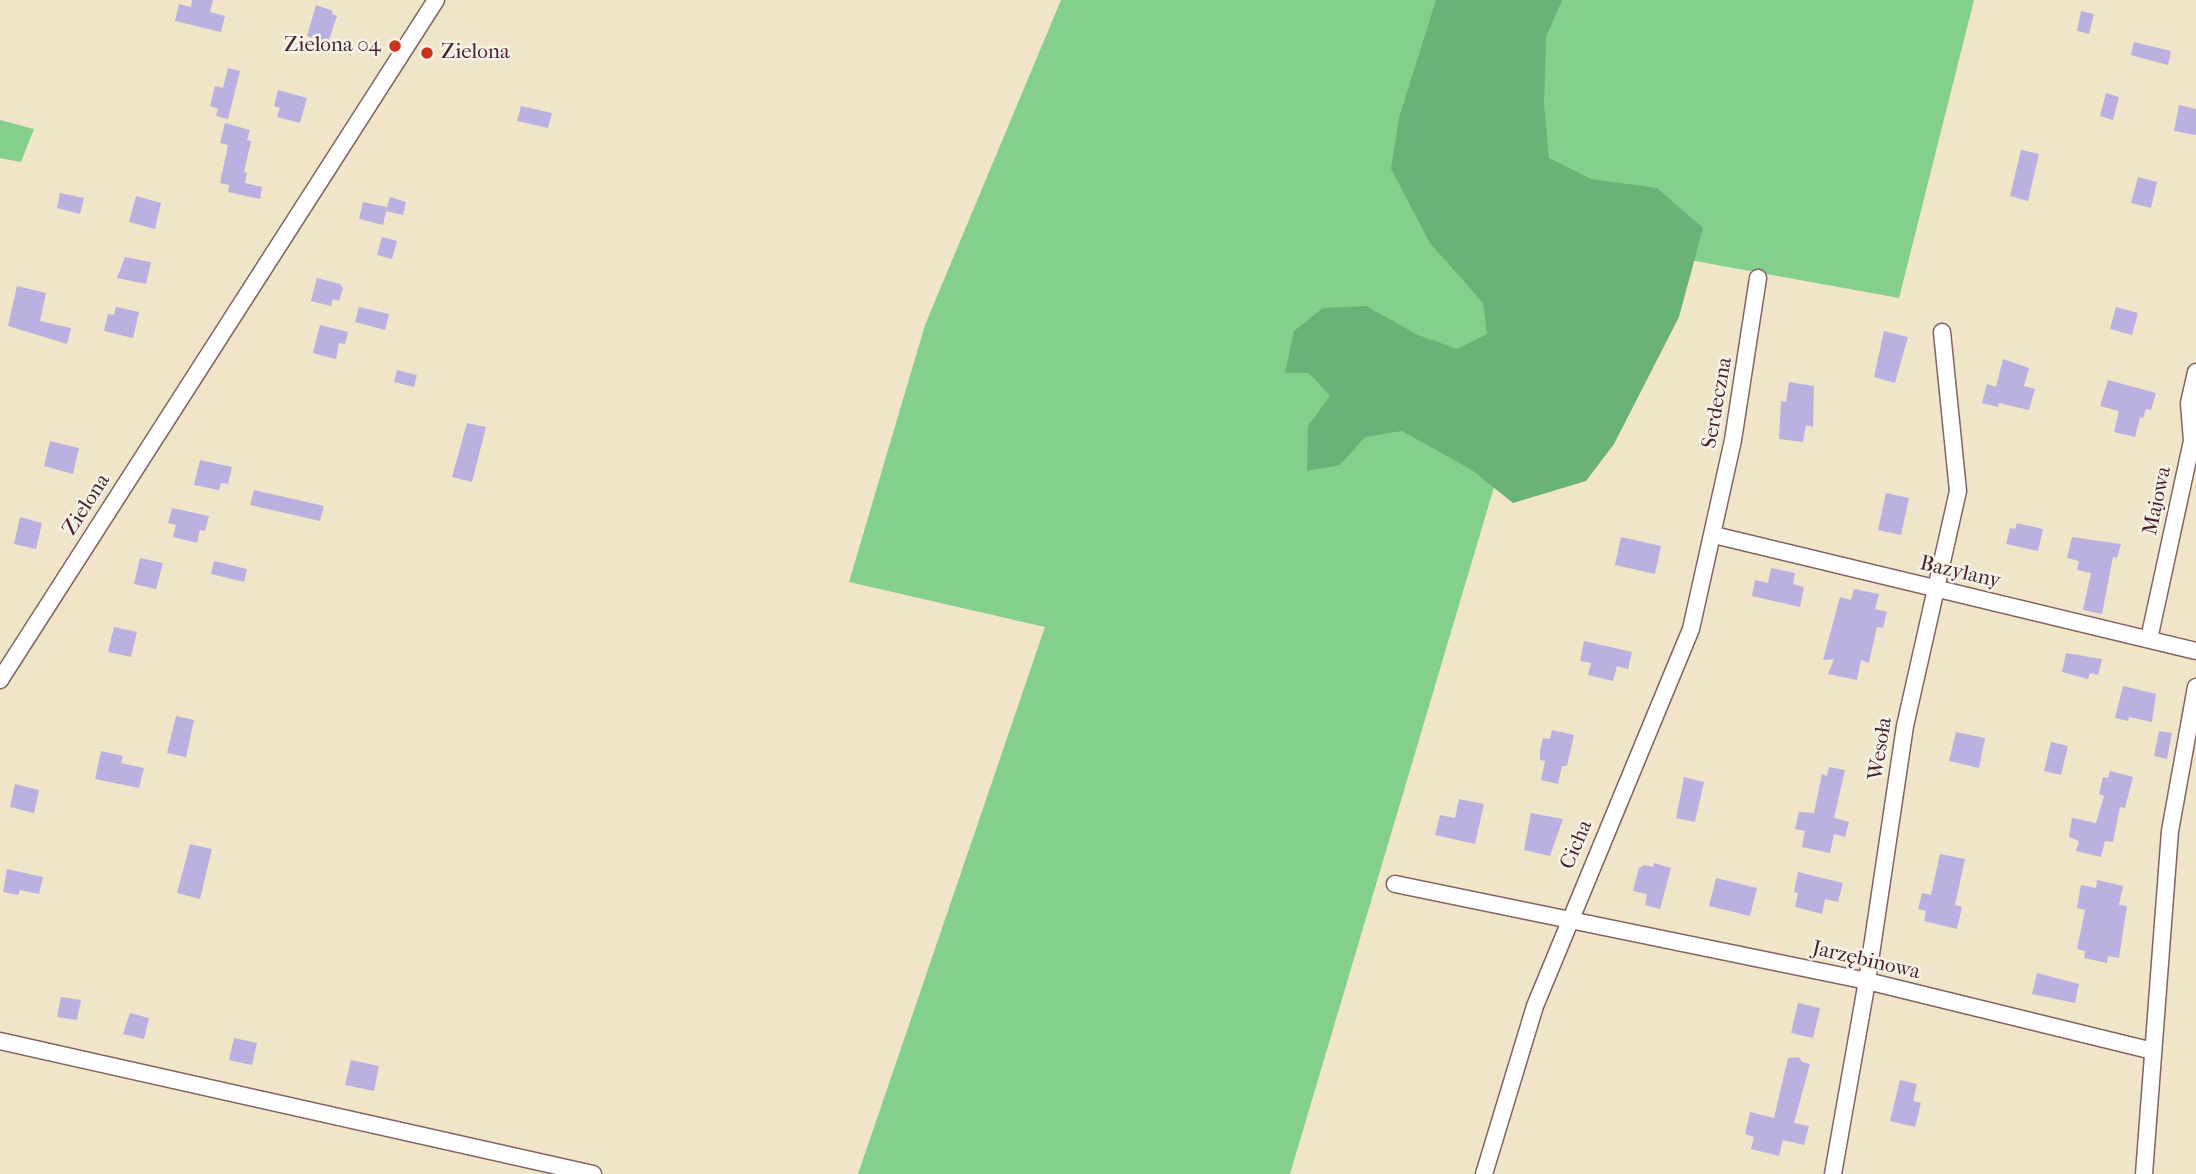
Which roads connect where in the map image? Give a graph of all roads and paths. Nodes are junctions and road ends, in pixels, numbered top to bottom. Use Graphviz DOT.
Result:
graph roads {
  1 [pos="436,0"];
  2 [pos="1758,278"];
  3 [pos="1942,332"];
  4 [pos="2196,372"];
  5 [pos="2192,404"];
  6 [pos="1714,535"];
  7 [pos="1934,588"];
  8 [pos="2149,639"];
  9 [pos="2196,651"];
  10 [pos="0,680"];
  11 [pos="2196,687"];
  12 [pos="1395,884"];
  13 [pos="1569,919"];
  14 [pos="1867,981"];
  15 [pos="0,1041"];
  16 [pos="2153,1051"];
  17 [pos="593,1174"];
  18 [pos="1485,1174"];
  19 [pos="1833,1174"];
  20 [pos="2144,1174"];
  1 -- 10 [label="street, Zielona"];
  2 -- 6 [label="street, Serdeczna"];
  3 -- 7 [label="street, Wesoła"];
  4 -- 5 [label="street, Majowa"];
  5 -- 8 [label="street, Majowa"];
  6 -- 7 [label="street, Bazylany"];
  6 -- 13 [label="street, Cicha"];
  7 -- 8 [label="street, Bazylany"];
  7 -- 14 [label="street, Wesoła"];
  8 -- 9 [label="street, Bazylany"];
  11 -- 16 [label="street"];
  12 -- 13 [label="street, Jarzębinowa"];
  13 -- 14 [label="street, Jarzębinowa"];
  13 -- 18 [label="street, Cicha"];
  14 -- 16 [label="street, Jarzębinowa"];
  14 -- 19 [label="street, Wesoła"];
  15 -- 17 [label="street"];
  16 -- 20 [label="street"];
}
